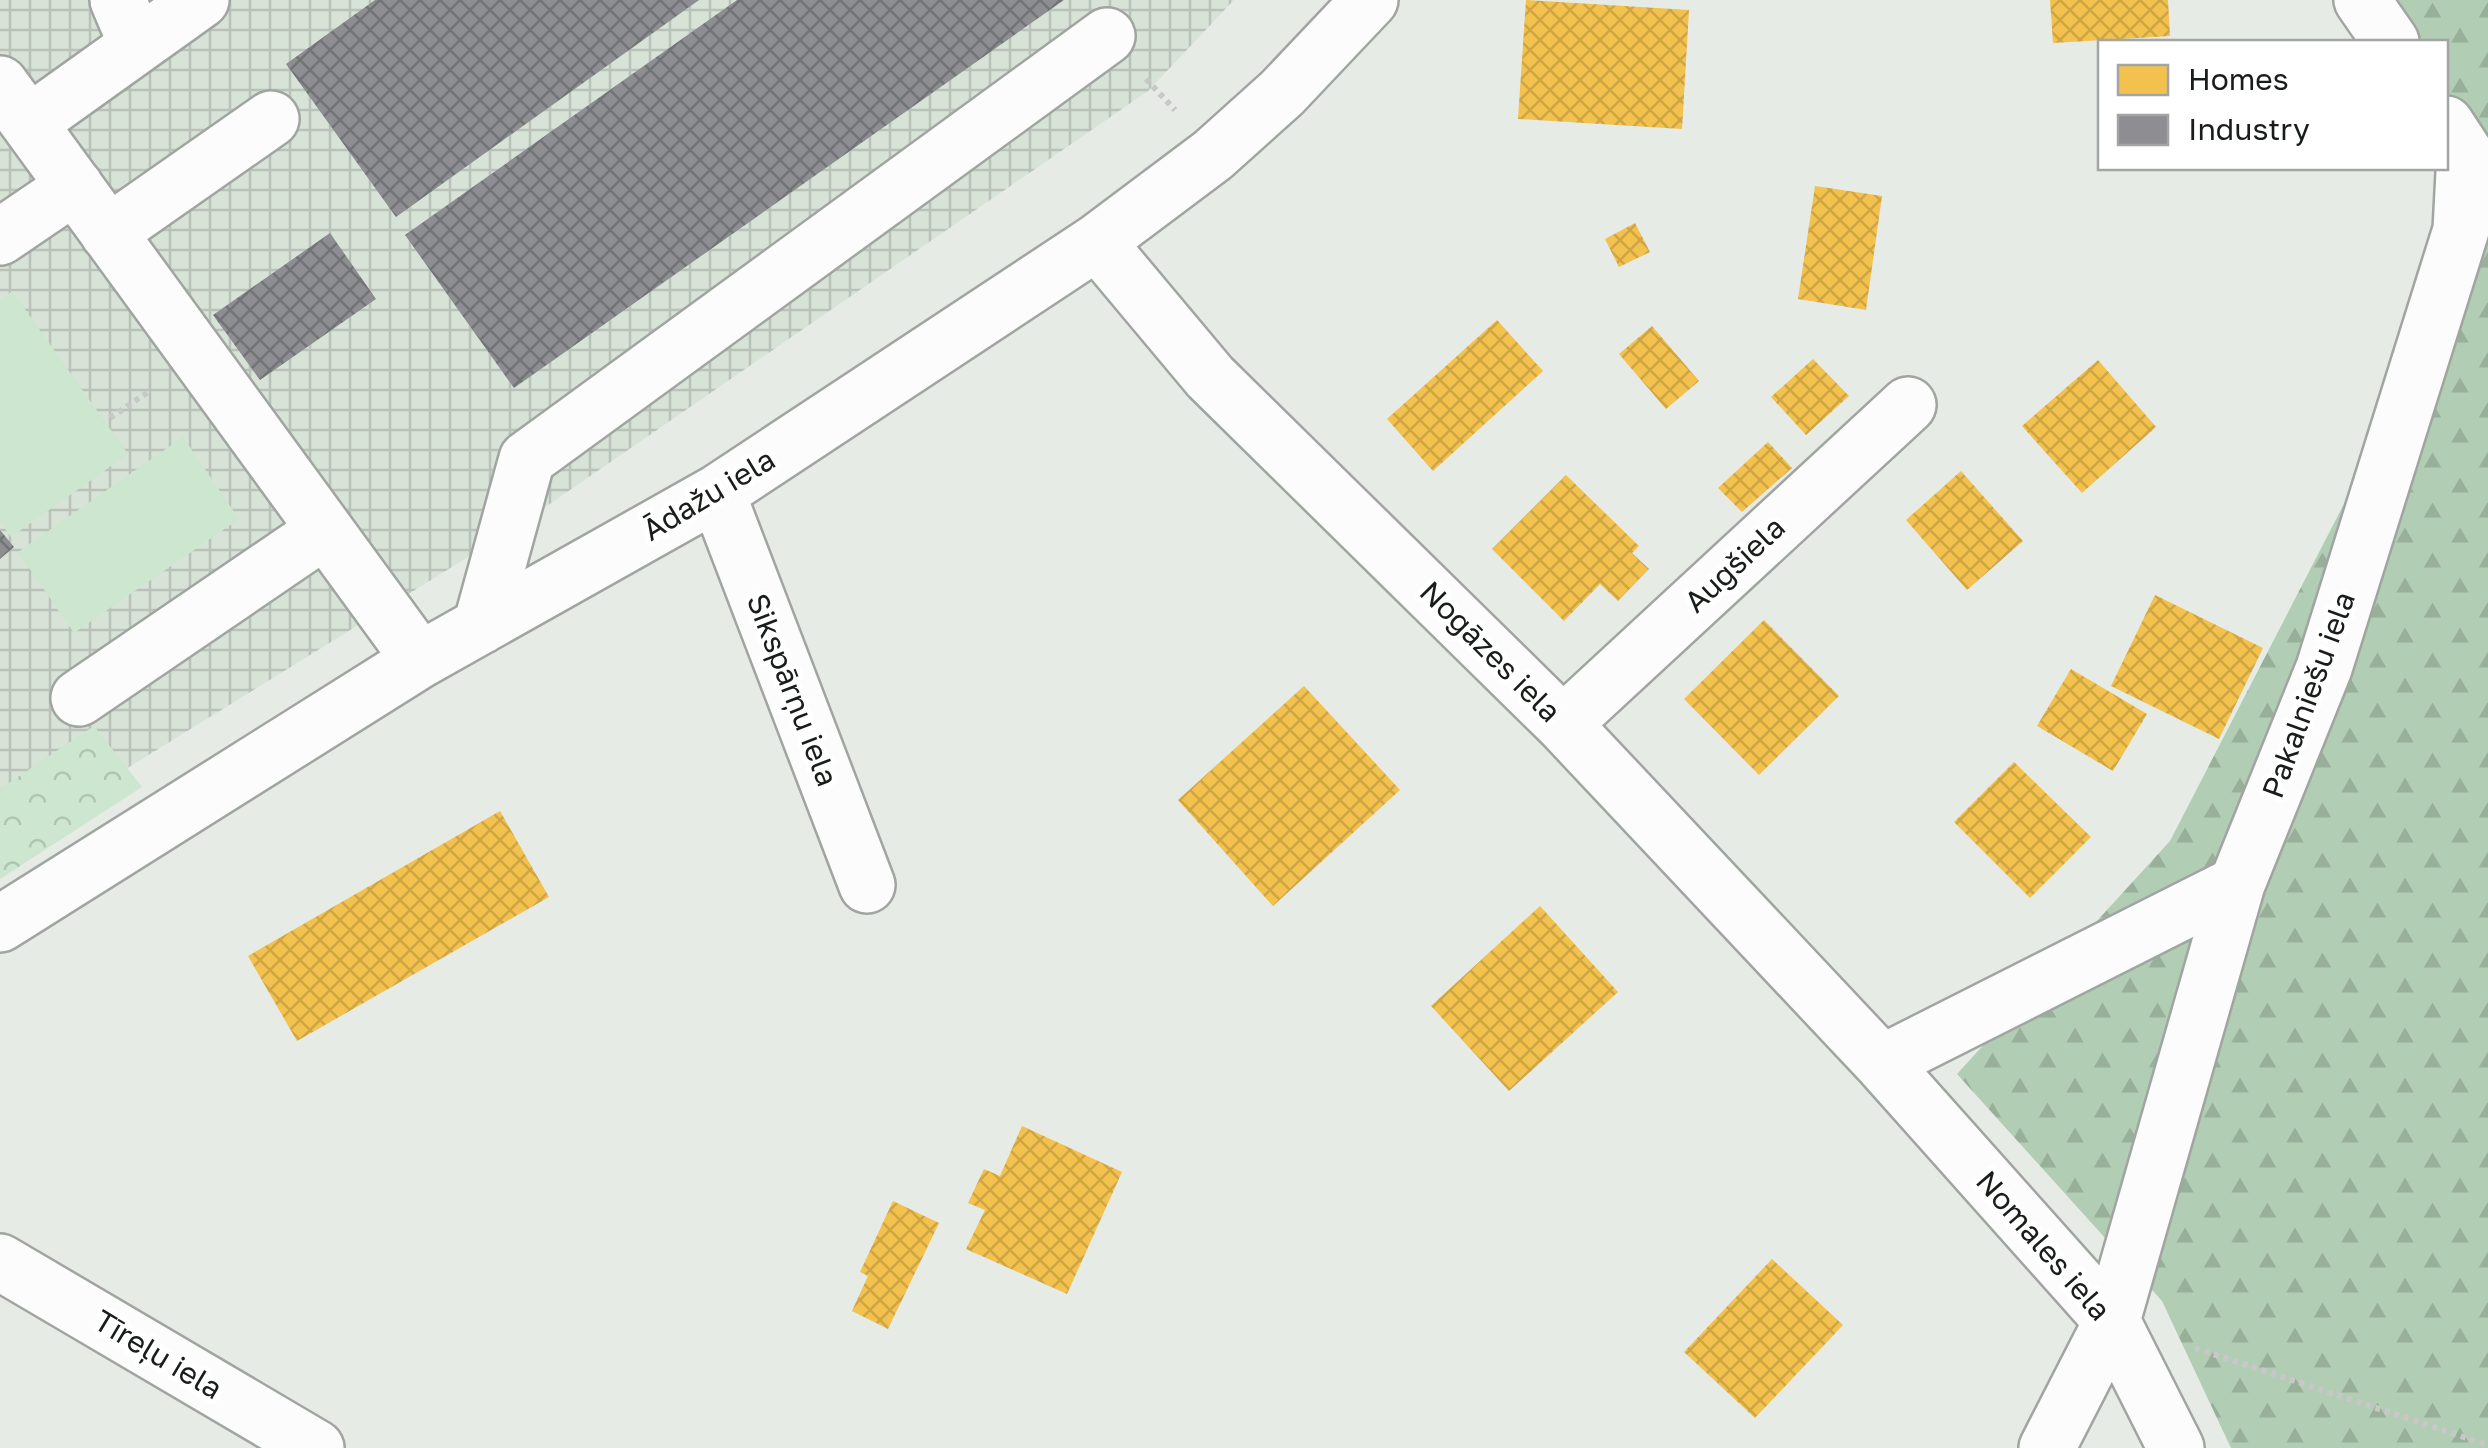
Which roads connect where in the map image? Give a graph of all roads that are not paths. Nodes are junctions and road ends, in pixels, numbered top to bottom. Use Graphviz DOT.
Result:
graph roads {
  1 [pos="201,0"];
  2 [pos="1370,0"];
  3 [pos="2362,0"];
  4 [pos="128,23"];
  5 [pos="1107,36"];
  6 [pos="2389,40"];
  7 [pos="14,104"];
  8 [pos="271,119"];
  9 [pos="2448,127"];
  10 [pos="75,186"];
  11 [pos="108,233"];
  12 [pos="0,237"];
  13 [pos="1097,242"];
  14 [pos="1908,405"];
  15 [pos="717,494"];
  16 [pos="324,531"];
  17 [pos="481,626"];
  18 [pos="420,660"];
  19 [pos="80,698"];
  20 [pos="1563,724"];
  21 [pos="2237,884"];
  22 [pos="868,886"];
  23 [pos="0,924"];
  24 [pos="1882,1063"];
  25 [pos="0,1262"];
  26 [pos="2112,1321"];
  27 [pos="316,1448"];
  28 [pos="2046,1448"];
  29 [pos="2176,1448"];
  1 -- 4 [label="street"];
  2 -- 13 [label="street, Ādažu iela"];
  3 -- 6 [label="street"];
  4 -- 7 [label="street"];
  5 -- 17 [label="street"];
  7 -- 10 [label="street"];
  8 -- 11 [label="street"];
  9 -- 21 [label="street, Pakalniešu iela"];
  10 -- 11 [label="street"];
  10 -- 12 [label="street"];
  11 -- 16 [label="street"];
  13 -- 15 [label="street, Ādažu iela"];
  13 -- 20 [label="street, Nogāzes iela"];
  14 -- 20 [label="street, Augšiela"];
  15 -- 17 [label="street, Ādažu iela"];
  15 -- 22 [label="street, Sikspārņu iela"];
  16 -- 18 [label="street"];
  16 -- 19 [label="street"];
  17 -- 18 [label="street, Ādažu iela"];
  18 -- 23 [label="street, Ādažu iela"];
  20 -- 24 [label="street, Nogāzes iela"];
  21 -- 24 [label="street"];
  21 -- 26 [label="street, Pakalniešu iela"];
  24 -- 26 [label="street, Nomales iela"];
  25 -- 27 [label="street, Tīreļu iela"];
  26 -- 28 [label="street, Pakalniešu iela"];
  26 -- 29 [label="street, Nomales iela"];
}
